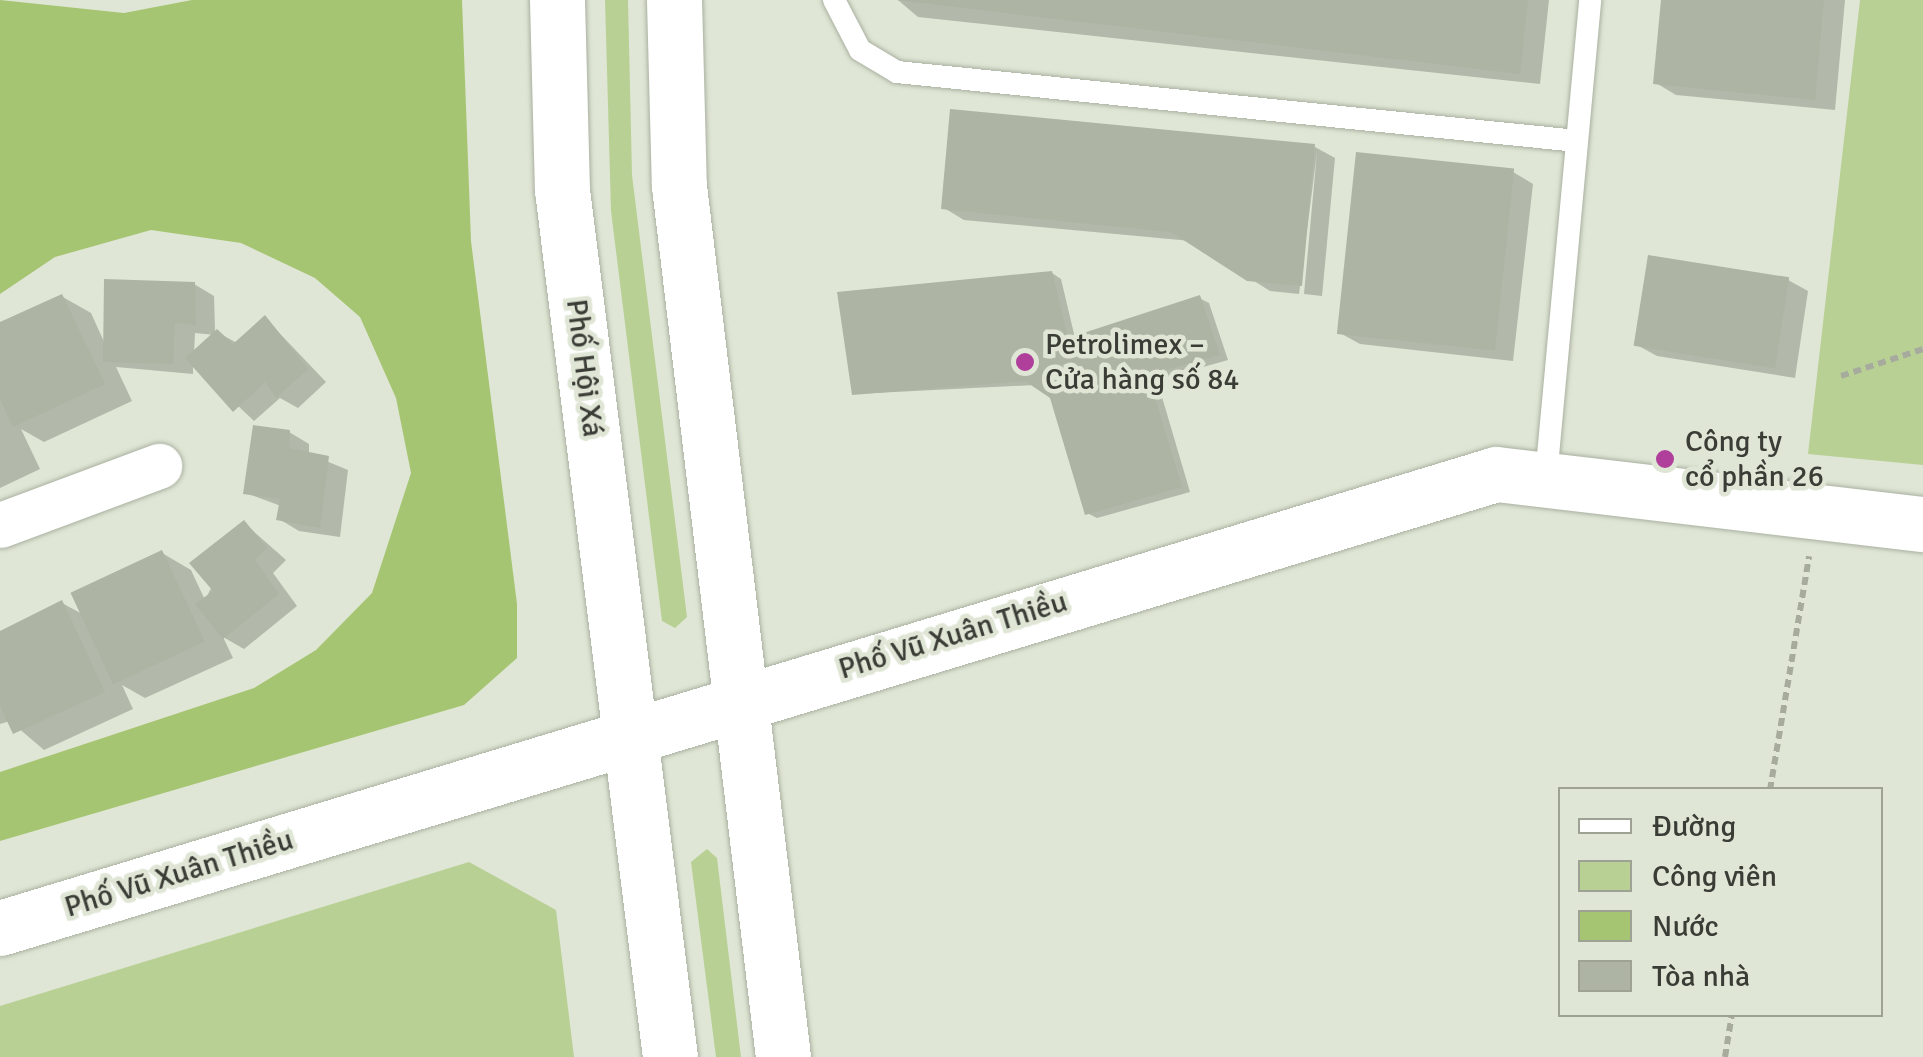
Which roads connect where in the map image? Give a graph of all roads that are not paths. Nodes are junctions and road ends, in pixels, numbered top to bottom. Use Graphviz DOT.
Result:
graph roads {
  1 [pos="556,0"];
  2 [pos="674,0"];
  3 [pos="834,0"];
  4 [pos="1590,0"];
  5 [pos="1577,141"];
  6 [pos="159,466"];
  7 [pos="1546,477"];
  8 [pos="1923,524"];
  9 [pos="0,525"];
  10 [pos="743,700"];
  11 [pos="630,735"];
  12 [pos="0,928"];
  13 [pos="670,1057"];
  14 [pos="784,1057"];
  1 -- 11 [label="main road, Phố Hội Xá"];
  2 -- 10 [label="main road"];
  3 -- 5 [label="lane"];
  4 -- 5 [label="lane"];
  5 -- 7 [label="lane"];
  6 -- 9 [label="street"];
  7 -- 8 [label="main road, Phố Vũ Xuân Thiều"];
  7 -- 10 [label="main road, Phố Vũ Xuân Thiều"];
  10 -- 11 [label="main road, Phố Vũ Xuân Thiều"];
  10 -- 14 [label="main road"];
  11 -- 12 [label="main road, Phố Vũ Xuân Thiều"];
  11 -- 13 [label="main road, Phố Hội Xá"];
}
